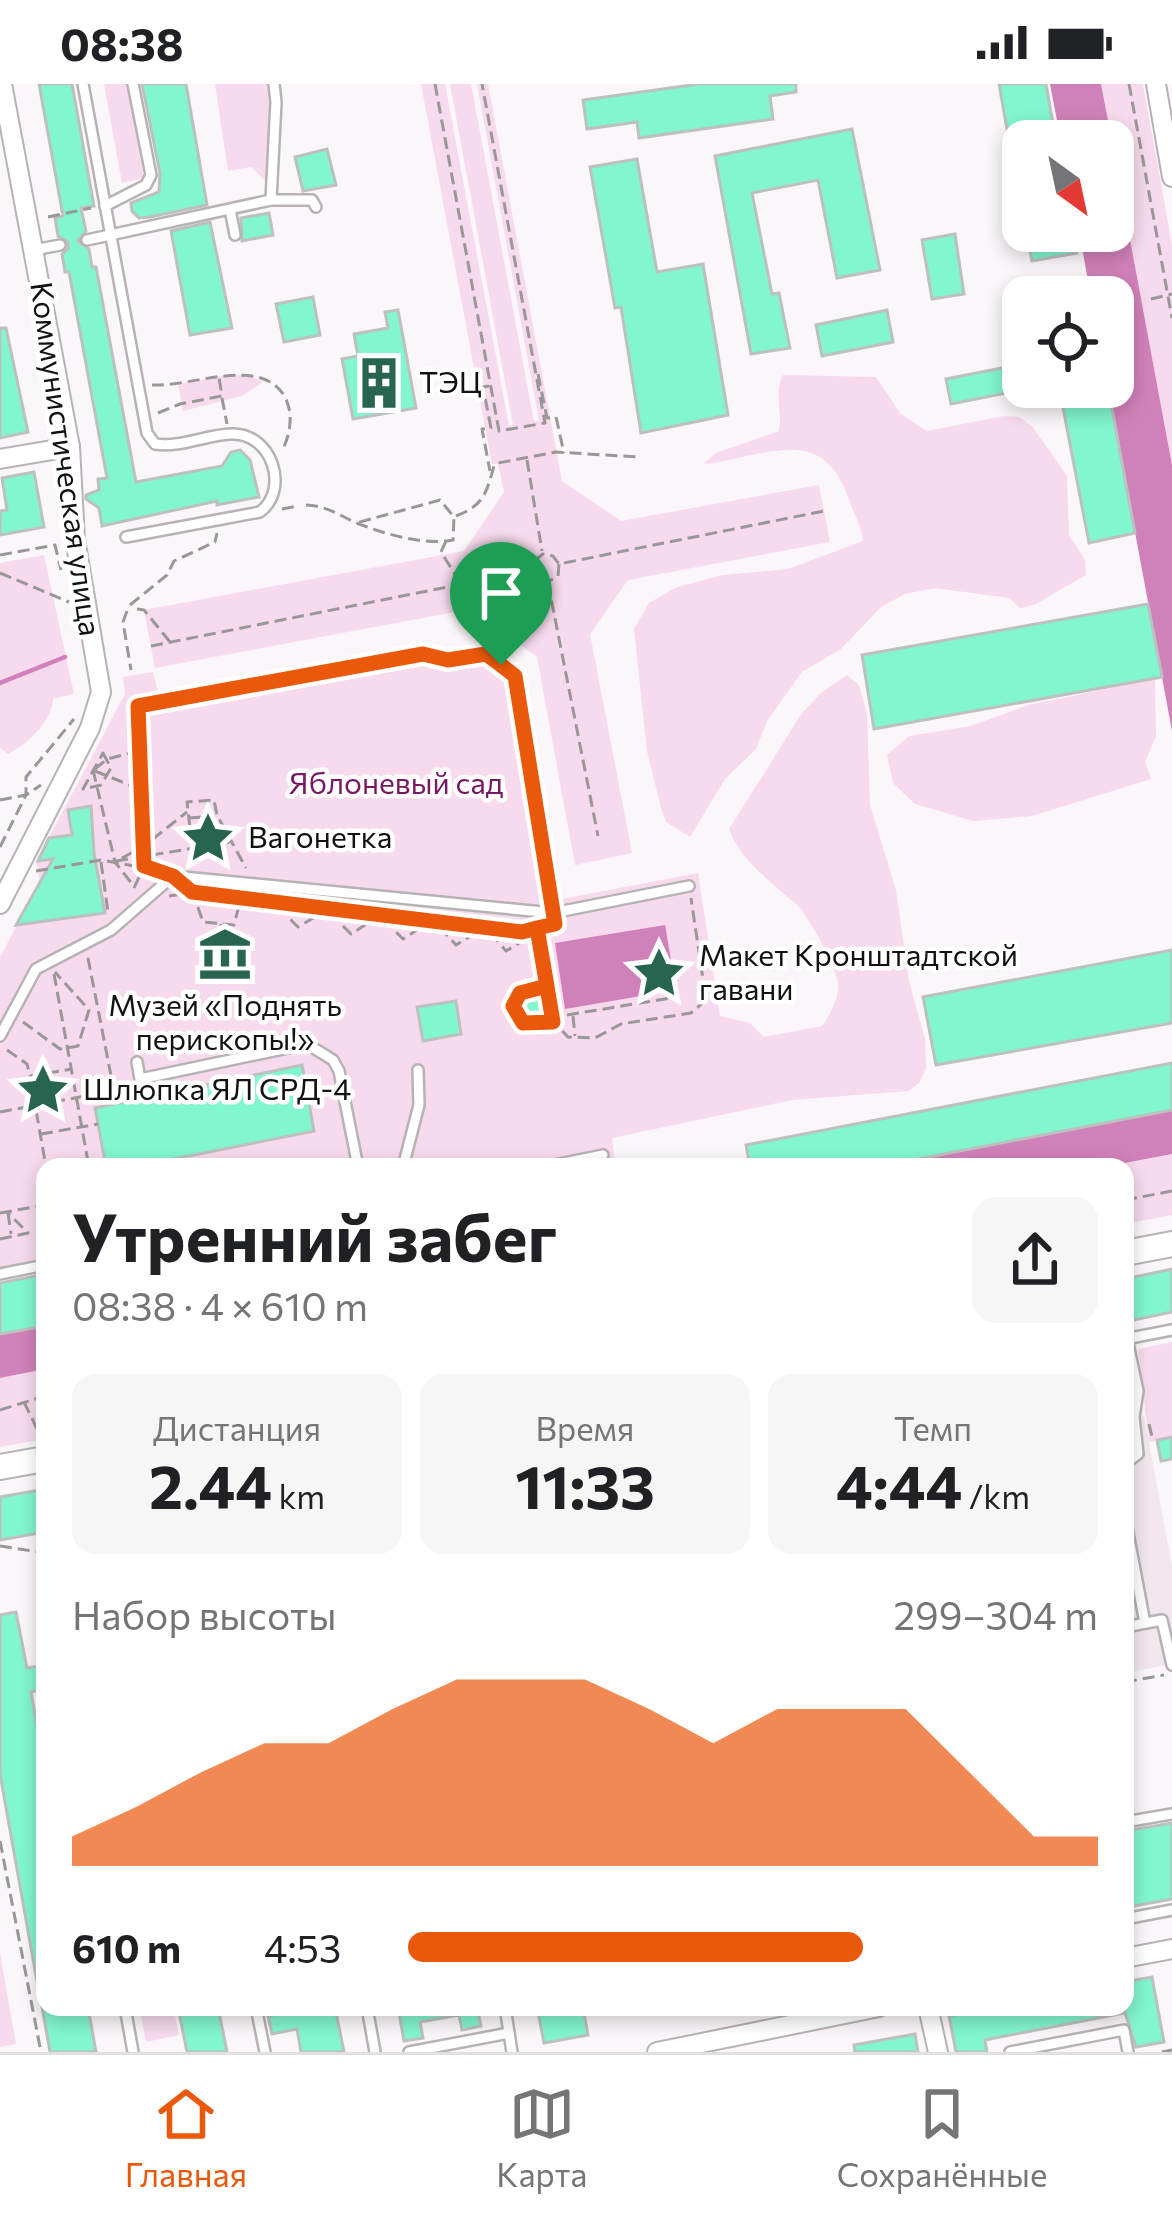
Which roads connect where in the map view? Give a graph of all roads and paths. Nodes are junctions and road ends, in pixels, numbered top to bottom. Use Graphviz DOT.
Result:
graph roads {
  1 [pos="82,84"];
  2 [pos="133,84"];
  3 [pos="274,84"];
  4 [pos="435,84"];
  5 [pos="482,84"];
  6 [pos="1129,84"];
  7 [pos="1156,84"];
  8 [pos="2,91"];
  9 [pos="1172,177"];
  10 [pos="271,200"];
  11 [pos="105,206"];
  12 [pos="316,207"];
  13 [pos="230,209"];
  14 [pos="46,217"];
  15 [pos="235,235"];
  16 [pos="111,236"];
  17 [pos="87,240"];
  18 [pos="60,245"];
  19 [pos="34,250"];
  20 [pos="1170,295"];
  21 [pos="1151,298"];
  22 [pos="1172,318"];
  23 [pos="536,375"];
  24 [pos="219,378"];
  25 [pos="139,385"];
  26 [pos="490,386"];
  27 [pos="222,396"];
  28 [pos="145,419"];
  29 [pos="229,435"];
  30 [pos="70,447"];
  31 [pos="564,454"];
  32 [pos="638,457"];
  33 [pos="271,458"];
  34 [pos="527,458"];
  35 [pos="0,459"];
  36 [pos="490,477"];
  37 [pos="306,505"];
  38 [pos="824,511"];
  39 [pos="454,517"];
  40 [pos="220,520"];
  41 [pos="356,523"];
  42 [pos="126,537"];
  43 [pos="446,542"];
  44 [pos="55,545"];
  45 [pos="543,554"];
  46 [pos="0,555"];
  47 [pos="560,564"];
  48 [pos="532,569"];
  49 [pos="0,573"];
  50 [pos="458,579"];
  51 [pos="548,582"];
  52 [pos="69,602"];
  53 [pos="132,606"];
  54 [pos="170,642"];
  55 [pos="151,646"];
  56 [pos="131,670"];
  57 [pos="77,715"];
  58 [pos="139,751"];
  59 [pos="106,759"];
  60 [pos="93,770"];
  61 [pos="106,776"];
  62 [pos="95,786"];
  63 [pos="142,790"];
  64 [pos="26,795"];
  65 [pos="0,800"];
  66 [pos="188,811"];
  67 [pos="217,815"];
  68 [pos="190,818"];
  69 [pos="598,836"];
  70 [pos="173,842"];
  71 [pos="230,842"];
  72 [pos="144,846"];
  73 [pos="0,847"];
  74 [pos="192,847"];
  75 [pos="174,850"];
  76 [pos="144,855"];
  77 [pos="194,858"];
  78 [pos="204,858"];
  79 [pos="101,860"];
  80 [pos="115,862"];
  81 [pos="144,866"];
  82 [pos="34,871"];
  83 [pos="173,876"];
  84 [pos="193,878"];
  85 [pos="255,883"];
  86 [pos="134,888"];
  87 [pos="690,891"];
  88 [pos="192,892"];
  89 [pos="241,898"];
  90 [pos="266,901"];
  91 [pos="288,903"];
  92 [pos="0,904"];
  93 [pos="315,906"];
  94 [pos="342,910"];
  95 [pos="367,913"];
  96 [pos="130,914"];
  97 [pos="553,914"];
  98 [pos="393,916"];
  99 [pos="419,919"];
  100 [pos="447,922"];
  101 [pos="220,924"];
  102 [pos="472,926"];
  103 [pos="537,928"];
  104 [pos="498,929"];
  105 [pos="111,930"];
  106 [pos="522,932"];
  107 [pos="86,944"];
  108 [pos="223,945"];
  109 [pos="50,966"];
  110 [pos="41,977"];
  111 [pos="547,986"];
  112 [pos="676,997"];
  113 [pos="669,998"];
  114 [pos="98,1007"];
  115 [pos="89,1010"];
  116 [pos="11,1013"];
  117 [pos="623,1015"];
  118 [pos="672,1016"];
  119 [pos="553,1022"];
  120 [pos="624,1023"];
  121 [pos="0,1036"];
  122 [pos="576,1039"];
  123 [pos="2,1047"];
  124 [pos="70,1047"];
  125 [pos="0,1057"];
  126 [pos="137,1062"];
  127 [pos="73,1069"];
  128 [pos="418,1070"];
  129 [pos="30,1076"];
  130 [pos="140,1079"];
  131 [pos="114,1091"];
  132 [pos="77,1098"];
  133 [pos="35,1106"];
  134 [pos="0,1112"];
  135 [pos="98,1124"];
  136 [pos="82,1127"];
  137 [pos="40,1135"];
  138 [pos="603,1155"];
  139 [pos="44,1158"];
  140 [pos="90,1158"];
  141 [pos="356,1158"];
  142 [pos="406,1158"];
  143 [pos="588,1158"];
  144 [pos="1171,1192"];
  145 [pos="1134,1198"];
  146 [pos="36,1207"];
  147 [pos="7,1212"];
  148 [pos="0,1213"];
  149 [pos="11,1237"];
  150 [pos="0,1239"];
  151 [pos="1172,1244"];
  152 [pos="1134,1251"];
  153 [pos="36,1267"];
  154 [pos="0,1274"];
  155 [pos="1172,1330"];
  156 [pos="1134,1337"];
  157 [pos="1134,1374"];
  158 [pos="36,1399"];
  159 [pos="24,1402"];
  160 [pos="0,1410"];
  161 [pos="1134,1417"];
  162 [pos="1134,1417"];
  163 [pos="36,1427"];
  164 [pos="1134,1457"];
  165 [pos="36,1461"];
  166 [pos="0,1468"];
  167 [pos="0,1546"];
  168 [pos="36,1552"];
  169 [pos="1134,1567"];
  170 [pos="1144,1623"];
  171 [pos="1134,1625"];
  172 [pos="1172,1669"];
  173 [pos="1134,1680"];
  174 [pos="1172,1814"];
  175 [pos="1134,1820"];
  176 [pos="0,1841"];
  177 [pos="1172,1910"];
  178 [pos="1134,1917"];
  179 [pos="1172,1952"];
  180 [pos="1134,1957"];
  181 [pos="127,2016"];
  182 [pos="258,2016"];
  183 [pos="369,2016"];
  184 [pos="506,2016"];
  185 [pos="839,2016"];
  186 [pos="930,2016"];
  187 [pos="509,2033"];
  188 [pos="695,2048"];
  189 [pos="1172,2050"];
  190 [pos="40,2052"];
  191 [pos="133,2052"];
  192 [pos="265,2052"];
  193 [pos="375,2052"];
  194 [pos="409,2052"];
  195 [pos="512,2052"];
  196 [pos="657,2052"];
  197 [pos="938,2052"];
  198 [pos="1010,2052"];
  199 [pos="1128,2052"];
  200 [pos="1162,2052"];
  1 -- 11 [label="lane"];
  2 -- 11 [label="lane"];
  3 -- 10 [label="lane"];
  4 -- 26 [label="path"];
  5 -- 23 [label="path"];
  6 -- 20 [label="path"];
  7 -- 9 [label="street"];
  8 -- 19 [label="street, Коммунистическая улица"];
  10 -- 12 [label="lane"];
  10 -- 13 [label="lane"];
  11 -- 14 [label="path"];
  11 -- 16 [label="lane"];
  13 -- 15 [label="lane"];
  13 -- 16 [label="lane"];
  16 -- 17 [label="lane"];
  16 -- 25 [label="lane"];
  18 -- 19 [label="lane"];
  19 -- 30 [label="street, Коммунистическая улица"];
  20 -- 21 [label="path"];
  20 -- 22 [label="path"];
  23 -- 26 [label="path"];
  23 -- 31 [label="path"];
  24 -- 25 [label="path"];
  24 -- 27 [label="path"];
  24 -- 33 [label="path"];
  25 -- 28 [label="lane"];
  26 -- 36 [label="path"];
  27 -- 28 [label="path"];
  27 -- 29 [label="path"];
  28 -- 29 [label="lane"];
  29 -- 33 [label="lane"];
  30 -- 35 [label="street"];
  30 -- 92 [label="street, Коммунистическая улица"];
  31 -- 32 [label="path"];
  31 -- 34 [label="path"];
  33 -- 40 [label="lane"];
  34 -- 36 [label="path"];
  34 -- 45 [label="path"];
  36 -- 39 [label="path"];
  37 -- 41 [label="path"];
  38 -- 47 [label="path"];
  39 -- 41 [label="path"];
  39 -- 43 [label="path"];
  40 -- 42 [label="lane"];
  40 -- 53 [label="path"];
  41 -- 43 [label="path"];
  43 -- 50 [label="path"];
  44 -- 46 [label="path"];
  45 -- 47 [label="path"];
  45 -- 48 [label="path"];
  47 -- 51 [label="path"];
  48 -- 51 [label="path"];
  48 -- 54 [label="path"];
  49 -- 52 [label="path"];
  51 -- 69 [label="path"];
  53 -- 54 [label="path"];
  53 -- 56 [label="path"];
  54 -- 55 [label="path"];
  57 -- 64 [label="path"];
  58 -- 59 [label="path"];
  58 -- 63 [label="path"];
  58 -- 97 [label="path"];
  59 -- 60 [label="path"];
  59 -- 61 [label="path"];
  60 -- 61 [label="path"];
  60 -- 62 [label="path"];
  60 -- 62 [label="path"];
  61 -- 62 [label="path"];
  61 -- 63 [label="path"];
  62 -- 80 [label="path"];
  63 -- 72 [label="path"];
  64 -- 65 [label="path"];
  64 -- 73 [label="path"];
  66 -- 67 [label="path"];
  66 -- 68 [label="path"];
  66 -- 72 [label="path"];
  67 -- 68 [label="path"];
  67 -- 71 [label="path"];
  68 -- 74 [label="path"];
  70 -- 75 [label="path"];
  71 -- 74 [label="path"];
  71 -- 85 [label="path"];
  72 -- 76 [label="path"];
  72 -- 80 [label="path"];
  74 -- 75 [label="path"];
  74 -- 77 [label="path"];
  75 -- 76 [label="path"];
  76 -- 80 [label="path"];
  76 -- 81 [label="path"];
  77 -- 78 [label="path"];
  77 -- 84 [label="path"];
  79 -- 80 [label="path"];
  79 -- 82 [label="path"];
  79 -- 105 [label="path"];
  80 -- 81 [label="path"];
  80 -- 86 [label="path"];
  81 -- 83 [label="path"];
  81 -- 86 [label="path"];
  83 -- 84 [label="lane"];
  83 -- 88 [label="path"];
  83 -- 96 [label="lane"];
  84 -- 85 [label="lane"];
  84 -- 88 [label="path"];
  85 -- 90 [label="path"];
  85 -- 97 [label="lane"];
  86 -- 96 [label="path"];
  87 -- 97 [label="lane"];
  87 -- 118 [label="path"];
  88 -- 89 [label="path"];
  88 -- 101 [label="path"];
  89 -- 90 [label="path"];
  89 -- 101 [label="path"];
  90 -- 91 [label="path"];
  91 -- 93 [label="path"];
  91 -- 93 [label="path"];
  93 -- 94 [label="path"];
  94 -- 95 [label="path"];
  94 -- 95 [label="path"];
  95 -- 98 [label="path"];
  96 -- 105 [label="lane"];
  97 -- 103 [label="path"];
  98 -- 99 [label="path"];
  98 -- 99 [label="path"];
  99 -- 100 [label="path"];
  100 -- 102 [label="path"];
  100 -- 102 [label="path"];
  101 -- 108 [label="path"];
  102 -- 104 [label="path"];
  103 -- 106 [label="path"];
  103 -- 111 [label="path"];
  104 -- 106 [label="path"];
  104 -- 106 [label="path"];
  105 -- 107 [label="lane"];
  107 -- 109 [label="lane"];
  107 -- 114 [label="path"];
  109 -- 110 [label="path"];
  109 -- 115 [label="path"];
  109 -- 116 [label="lane"];
  109 -- 124 [label="path"];
  111 -- 119 [label="path"];
  111 -- 119 [label="path"];
  112 -- 113 [label="path"];
  113 -- 118 [label="path"];
  113 -- 122 [label="path"];
  114 -- 115 [label="path"];
  114 -- 131 [label="path"];
  115 -- 124 [label="path"];
  116 -- 121 [label="lane"];
  116 -- 124 [label="path"];
  117 -- 120 [label="path"];
  118 -- 120 [label="path"];
  119 -- 122 [label="path"];
  120 -- 122 [label="path"];
  123 -- 125 [label="path"];
  123 -- 129 [label="path"];
  124 -- 127 [label="path"];
  126 -- 130 [label="lane"];
  127 -- 129 [label="path"];
  127 -- 132 [label="path"];
  128 -- 142 [label="lane"];
  129 -- 133 [label="path"];
  130 -- 131 [label="path"];
  130 -- 141 [label="lane"];
  131 -- 132 [label="path"];
  132 -- 133 [label="path"];
  132 -- 136 [label="path"];
  133 -- 134 [label="path"];
  133 -- 137 [label="path"];
  135 -- 136 [label="path"];
  136 -- 137 [label="path"];
  136 -- 140 [label="path"];
  137 -- 139 [label="path"];
  138 -- 143 [label="lane"];
  144 -- 145 [label="path"];
  146 -- 147 [label="path"];
  147 -- 148 [label="path"];
  147 -- 149 [label="path"];
  147 -- 149 [label="path"];
  149 -- 150 [label="path"];
  151 -- 152 [label="street"];
  153 -- 154 [label="lane"];
  155 -- 156 [label="lane"];
  157 -- 161 [label="lane"];
  158 -- 159 [label="path"];
  159 -- 160 [label="path"];
  159 -- 163 [label="path"];
  162 -- 164 [label="lane"];
  165 -- 166 [label="street"];
  167 -- 168 [label="path"];
  169 -- 170 [label="lane"];
  170 -- 171 [label="lane"];
  170 -- 172 [label="lane"];
  172 -- 173 [label="path"];
  174 -- 175 [label="lane"];
  176 -- 190 [label="path"];
  177 -- 178 [label="lane"];
  179 -- 180 [label="street"];
  181 -- 191 [label="lane"];
  182 -- 192 [label="lane"];
  183 -- 193 [label="lane"];
  184 -- 187 [label="lane"];
  185 -- 188 [label="street"];
  186 -- 197 [label="street"];
  187 -- 194 [label="lane"];
  187 -- 195 [label="lane"];
  188 -- 196 [label="street"];
  189 -- 200 [label="path"];
  198 -- 199 [label="lane"];
}
